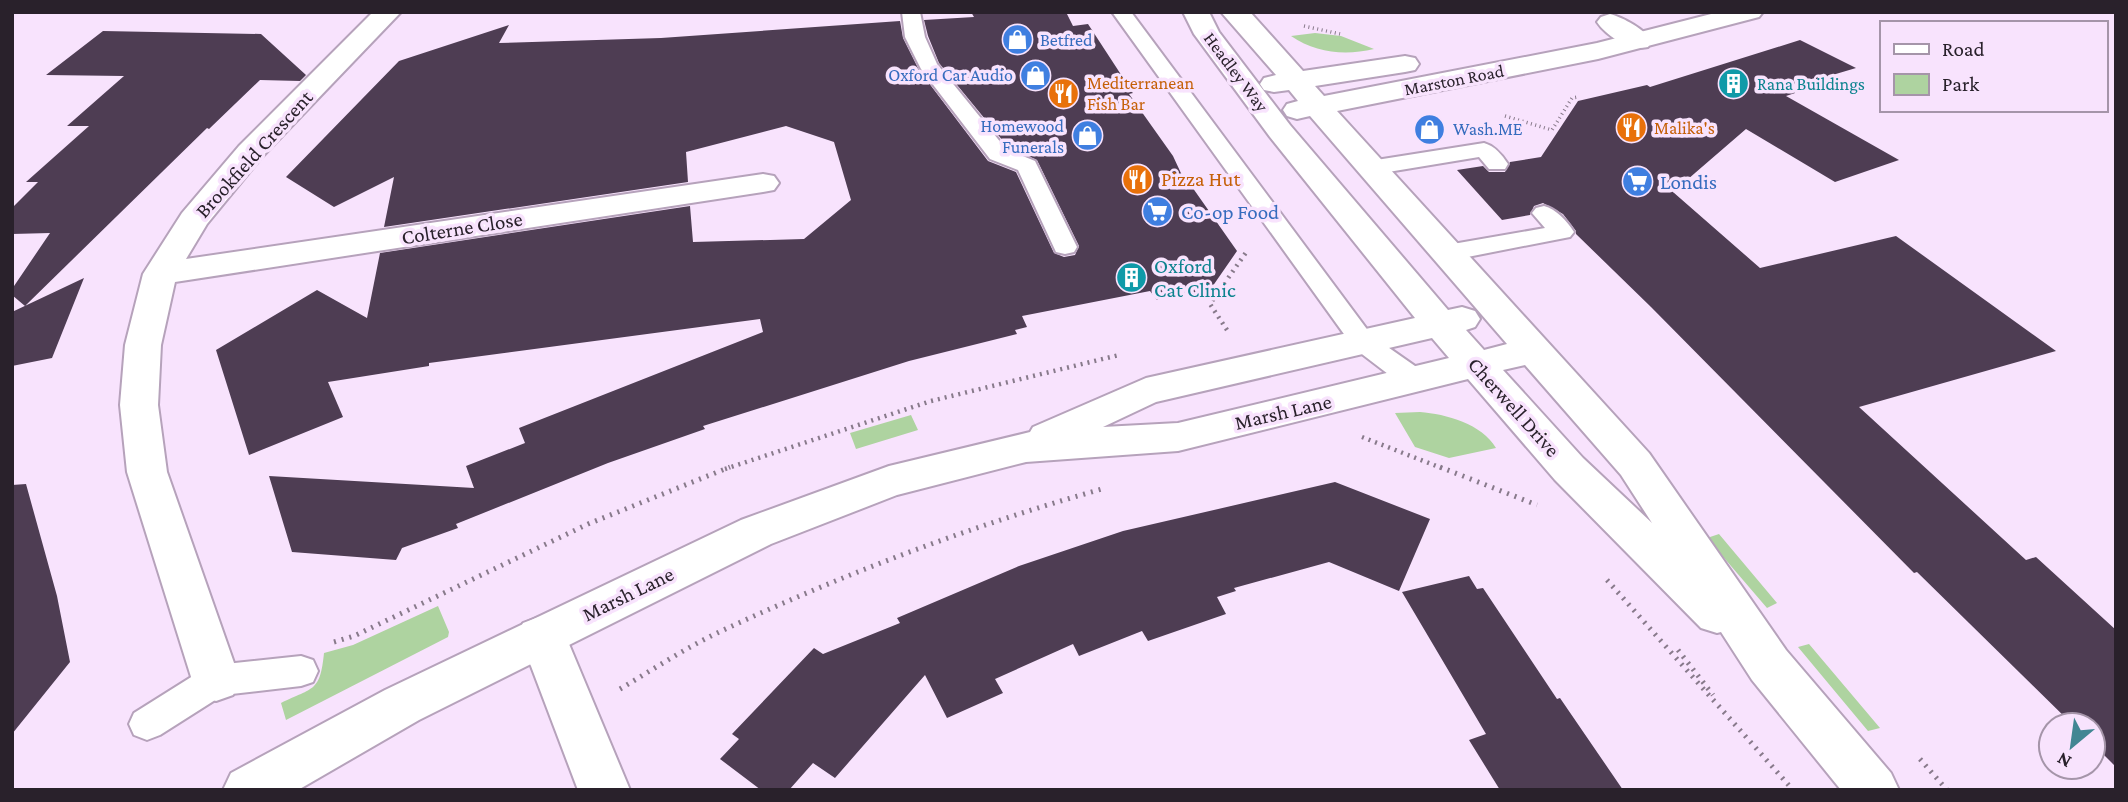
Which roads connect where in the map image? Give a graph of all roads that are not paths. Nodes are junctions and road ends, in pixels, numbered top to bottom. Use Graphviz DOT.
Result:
graph roads {
  1 [pos="388,12"];
  2 [pos="911,12"];
  3 [pos="1121,12"];
  4 [pos="1196,12"];
  5 [pos="1234,12"];
  6 [pos="1750,12"];
  7 [pos="1600,24"];
  8 [pos="1640,28"];
  9 [pos="1525,40"];
  10 [pos="1296,81"];
  11 [pos="1248,88"];
  12 [pos="1317,106"];
  13 [pos="1274,123"];
  14 [pos="1497,164"];
  15 [pos="1370,169"];
  16 [pos="763,183"];
  17 [pos="1544,213"];
  18 [pos="1065,247"];
  19 [pos="1447,253"];
  20 [pos="160,274"];
  21 [pos="1499,310"];
  22 [pos="1440,324"];
  23 [pos="1363,342"];
  24 [pos="1535,350"];
  25 [pos="1476,365"];
  26 [pos="1415,380"];
  27 [pos="1026,447"];
  28 [pos="539,637"];
  29 [pos="1769,665"];
  30 [pos="301,671"];
  31 [pos="216,680"];
  32 [pos="147,724"];
  33 [pos="249,790"];
  34 [pos="604,790"];
  35 [pos="1872,790"];
  1 -- 20 [label="main road, Brookfield Crescent"];
  2 -- 18 [label="lane"];
  3 -- 23 [label="lane"];
  4 -- 11 [label="main road, Headley Way"];
  5 -- 10 [label="main road, Headley Way"];
  6 -- 8 [label="main road, Marston Road"];
  7 -- 8 [label="main road"];
  8 -- 12 [label="main road, Marston Road"];
  9 -- 10 [label="main road, Marston Road"];
  10 -- 11 [label="main road, Marston Road"];
  10 -- 12 [label="main road, Headley Way"];
  11 -- 13 [label="main road, Headley Way"];
  12 -- 13 [label="main road, Marston Road"];
  12 -- 15 [label="main road, Cherwell Drive"];
  13 -- 22 [label="main road, Cherwell Drive"];
  14 -- 15 [label="lane"];
  15 -- 19 [label="main road, Cherwell Drive"];
  16 -- 20 [label="main road, Colterne Close"];
  17 -- 19 [label="lane"];
  19 -- 21 [label="main road, Cherwell Drive"];
  20 -- 31 [label="main road, Brookfield Crescent"];
  21 -- 22 [label="main road, Marsh Lane"];
  21 -- 24 [label="main road, Cherwell Drive"];
  22 -- 23 [label="main road, Marsh Lane"];
  22 -- 25 [label="main road, Cherwell Drive"];
  23 -- 26 [label="lane"];
  23 -- 27 [label="main road, Marsh Lane"];
  24 -- 25 [label="main road, Marsh Lane"];
  24 -- 29 [label="main road, Cherwell Drive"];
  25 -- 26 [label="main road, Marsh Lane"];
  25 -- 29 [label="main road, Cherwell Drive"];
  26 -- 27 [label="main road, Marsh Lane"];
  27 -- 28 [label="main road, Marsh Lane"];
  28 -- 33 [label="main road, Marsh Lane"];
  28 -- 34 [label="main road"];
  29 -- 35 [label="main road, Cherwell Drive"];
  30 -- 31 [label="lane"];
  31 -- 32 [label="lane"];
}
